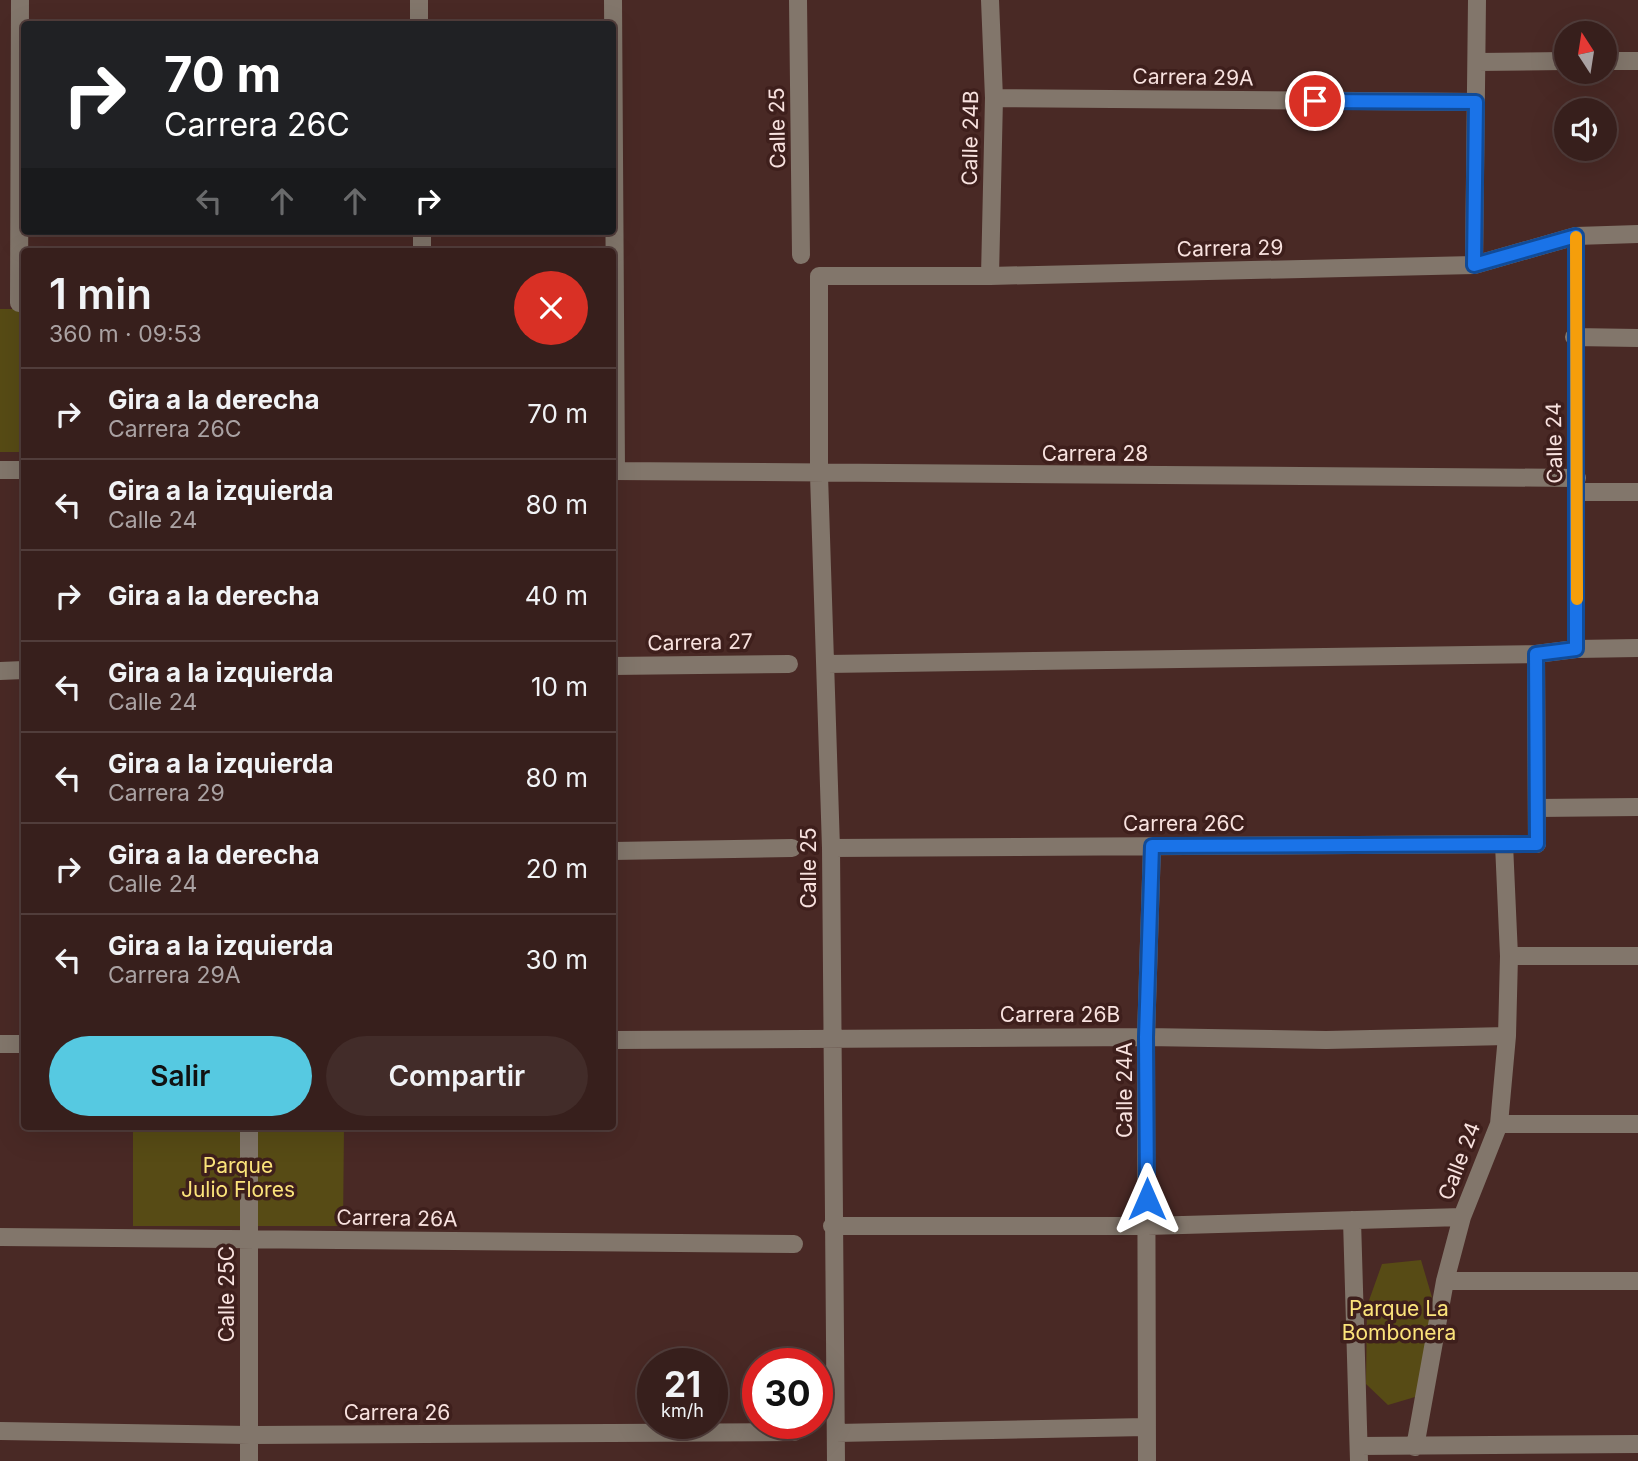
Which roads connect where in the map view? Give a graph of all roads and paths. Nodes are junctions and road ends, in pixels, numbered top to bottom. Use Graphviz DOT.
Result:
graph roads {
  1 [pos="20,0"];
  2 [pos="419,0"];
  3 [pos="613,0"];
  4 [pos="798,0"];
  5 [pos="990,0"];
  6 [pos="1477,0"];
  7 [pos="419,21"];
  8 [pos="613,21"];
  9 [pos="1554,61"];
  10 [pos="1617,61"];
  11 [pos="1638,61"];
  12 [pos="1477,62"];
  13 [pos="994,98"];
  14 [pos="1476,102"];
  15 [pos="21,132"];
  16 [pos="1638,234"];
  17 [pos="1576,236"];
  18 [pos="801,255"];
  19 [pos="1474,265"];
  20 [pos="21,276"];
  21 [pos="818,276"];
  22 [pos="990,276"];
  23 [pos="19,303"];
  24 [pos="1574,337"];
  25 [pos="1638,338"];
  26 [pos="0,470"];
  27 [pos="21,470"];
  28 [pos="616,471"];
  29 [pos="819,475"];
  30 [pos="1577,485"];
  31 [pos="1638,492"];
  32 [pos="1638,648"];
  33 [pos="1576,649"];
  34 [pos="1536,654"];
  35 [pos="789,664"];
  36 [pos="827,664"];
  37 [pos="616,666"];
  38 [pos="0,670"];
  39 [pos="21,670"];
  40 [pos="1638,807"];
  41 [pos="1537,808"];
  42 [pos="1504,845"];
  43 [pos="1152,846"];
  44 [pos="792,848"];
  45 [pos="831,848"];
  46 [pos="616,851"];
  47 [pos="1509,956"];
  48 [pos="1638,956"];
  49 [pos="1507,1036"];
  50 [pos="1146,1037"];
  51 [pos="831,1039"];
  52 [pos="616,1040"];
  53 [pos="0,1044"];
  54 [pos="21,1044"];
  55 [pos="1499,1124"];
  56 [pos="1638,1124"];
  57 [pos="249,1130"];
  58 [pos="1462,1217"];
  59 [pos="1352,1220"];
  60 [pos="832,1226"];
  61 [pos="1147,1226"];
  62 [pos="0,1237"];
  63 [pos="249,1238"];
  64 [pos="794,1244"];
  65 [pos="1445,1281"];
  66 [pos="1638,1281"];
  67 [pos="1146,1427"];
  68 [pos="0,1430"];
  69 [pos="742,1432"];
  70 [pos="836,1433"];
  71 [pos="249,1435"];
  72 [pos="1638,1444"];
  73 [pos="1415,1447"];
  74 [pos="1359,1454"];
  75 [pos="249,1461"];
  76 [pos="836,1461"];
  77 [pos="1147,1461"];
  1 -- 15 [label="street"];
  2 -- 7 [label="street"];
  3 -- 8 [label="street"];
  4 -- 18 [label="street, Calle 25"];
  5 -- 13 [label="street, Calle 24B"];
  6 -- 12 [label="street"];
  9 -- 12 [label="street"];
  10 -- 11 [label="street"];
  12 -- 14 [label="street"];
  13 -- 14 [label="street, Carrera 29A"];
  13 -- 22 [label="street, Calle 24B"];
  14 -- 19 [label="street"];
  16 -- 17 [label="street, Carrera 29"];
  17 -- 19 [label="street, Carrera 29"];
  17 -- 24 [label="street, Calle 24"];
  19 -- 22 [label="street, Carrera 29"];
  20 -- 23 [label="street"];
  21 -- 22 [label="street, Carrera 29"];
  21 -- 29 [label="street, Calle 25"];
  24 -- 25 [label="street"];
  24 -- 30 [label="street, Calle 24"];
  26 -- 27 [label="street"];
  28 -- 29 [label="street, Carrera 28"];
  29 -- 30 [label="street, Carrera 28"];
  29 -- 36 [label="street, Calle 25"];
  30 -- 31 [label="street, Carrera 28"];
  30 -- 33 [label="street, Calle 24"];
  32 -- 33 [label="street"];
  33 -- 34 [label="street"];
  34 -- 36 [label="street"];
  34 -- 41 [label="street"];
  35 -- 37 [label="street, Carrera 27"];
  36 -- 45 [label="street, Calle 25"];
  38 -- 39 [label="street"];
  40 -- 41 [label="street"];
  41 -- 42 [label="street, Carrera 26C"];
  42 -- 43 [label="street, Carrera 26C"];
  42 -- 47 [label="street, Calle 24"];
  43 -- 45 [label="street, Carrera 26C"];
  43 -- 50 [label="street, Calle 24A"];
  44 -- 46 [label="street"];
  45 -- 51 [label="street, Calle 25"];
  47 -- 48 [label="street"];
  47 -- 49 [label="street, Calle 24"];
  49 -- 50 [label="street, Carrera 26B"];
  49 -- 55 [label="street, Calle 24"];
  50 -- 51 [label="street, Carrera 26B"];
  50 -- 61 [label="street, Calle 24A"];
  51 -- 52 [label="street, Carrera 26B"];
  51 -- 60 [label="street, Calle 25"];
  53 -- 54 [label="street"];
  55 -- 56 [label="street"];
  55 -- 58 [label="street, Calle 24"];
  57 -- 63 [label="street, Calle 25C"];
  58 -- 59 [label="street"];
  58 -- 65 [label="street, Calle 24"];
  59 -- 61 [label="street"];
  59 -- 74 [label="street"];
  60 -- 61 [label="street"];
  60 -- 70 [label="street, Calle 25"];
  61 -- 67 [label="street, Calle 24A"];
  62 -- 63 [label="street, Carrera 26A"];
  63 -- 64 [label="street, Carrera 26A"];
  63 -- 71 [label="street, Calle 25C"];
  65 -- 66 [label="street"];
  65 -- 73 [label="street, Calle 24"];
  67 -- 70 [label="street"];
  67 -- 77 [label="street, Calle 24A"];
  68 -- 71 [label="street, Carrera 26"];
  69 -- 71 [label="street, Carrera 26"];
  70 -- 76 [label="street, Calle 25"];
  71 -- 75 [label="street, Calle 25C"];
  72 -- 73 [label="street"];
  73 -- 74 [label="street"];
}
